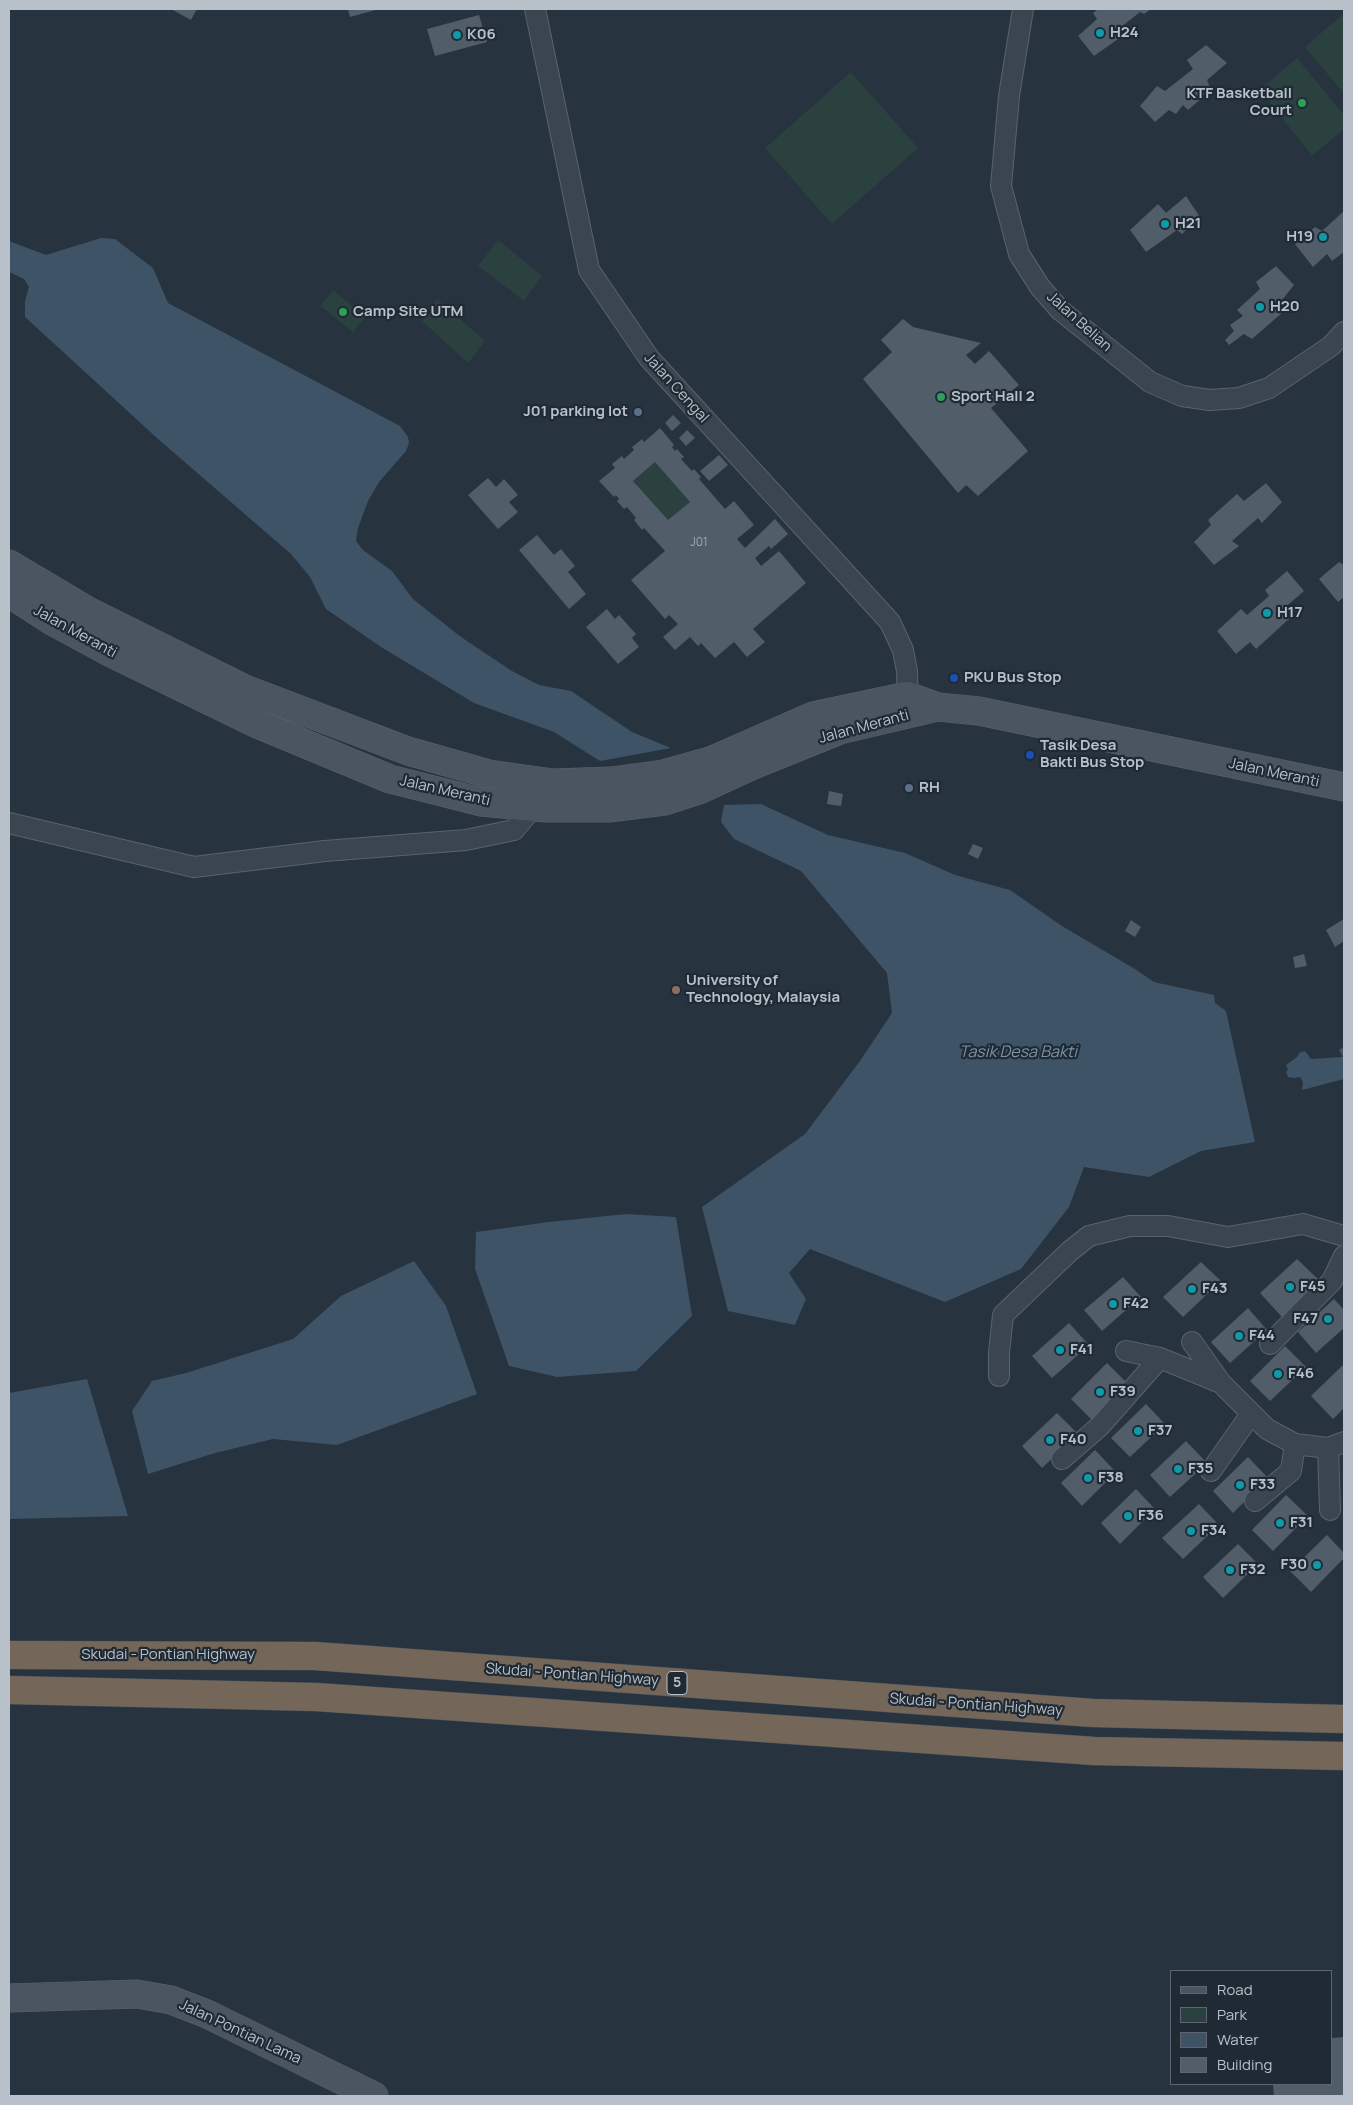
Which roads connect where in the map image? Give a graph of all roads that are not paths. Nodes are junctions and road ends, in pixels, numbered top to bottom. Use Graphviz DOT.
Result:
graph roads {
  1 [pos="535,9"];
  2 [pos="1023,9"];
  3 [pos="1344,332"];
  4 [pos="9,564"];
  5 [pos="9,593"];
  6 [pos="908,705"];
  7 [pos="1344,787"];
  8 [pos="534,806"];
  9 [pos="9,823"];
  10 [pos="1344,1236"];
  11 [pos="1344,1256"];
  12 [pos="1192,1342"];
  13 [pos="1270,1344"];
  14 [pos="1126,1350"];
  15 [pos="1160,1358"];
  16 [pos="999,1376"];
  17 [pos="1221,1383"];
  18 [pos="1251,1414"];
  19 [pos="1295,1444"];
  20 [pos="1336,1445"];
  21 [pos="1062,1459"];
  22 [pos="1211,1471"];
  23 [pos="1255,1501"];
  24 [pos="1330,1510"];
  25 [pos="9,1655"];
  26 [pos="9,1690"];
  27 [pos="1344,1719"];
  28 [pos="1344,1756"];
  29 [pos="9,1998"];
  30 [pos="374,2096"];
  1 -- 6 [label="street, Jalan Cengal"];
  2 -- 3 [label="street, Jalan Belian"];
  4 -- 6 [label="street, Jalan Meranti"];
  5 -- 8 [label="street, Jalan Meranti"];
  6 -- 7 [label="street, Jalan Meranti"];
  6 -- 8 [label="street, Jalan Meranti"];
  8 -- 9 [label="street"];
  10 -- 16 [label="street"];
  11 -- 13 [label="street"];
  12 -- 17 [label="street"];
  14 -- 15 [label="street"];
  15 -- 17 [label="street"];
  15 -- 21 [label="street"];
  17 -- 18 [label="street"];
  18 -- 19 [label="street"];
  18 -- 22 [label="street"];
  19 -- 20 [label="street"];
  19 -- 23 [label="street"];
  20 -- 24 [label="street"];
  25 -- 27 [label="highway, Skudai - Pontian Highway / 5"];
  26 -- 28 [label="highway"];
  29 -- 30 [label="street, Jalan Pontian Lama"];
}
